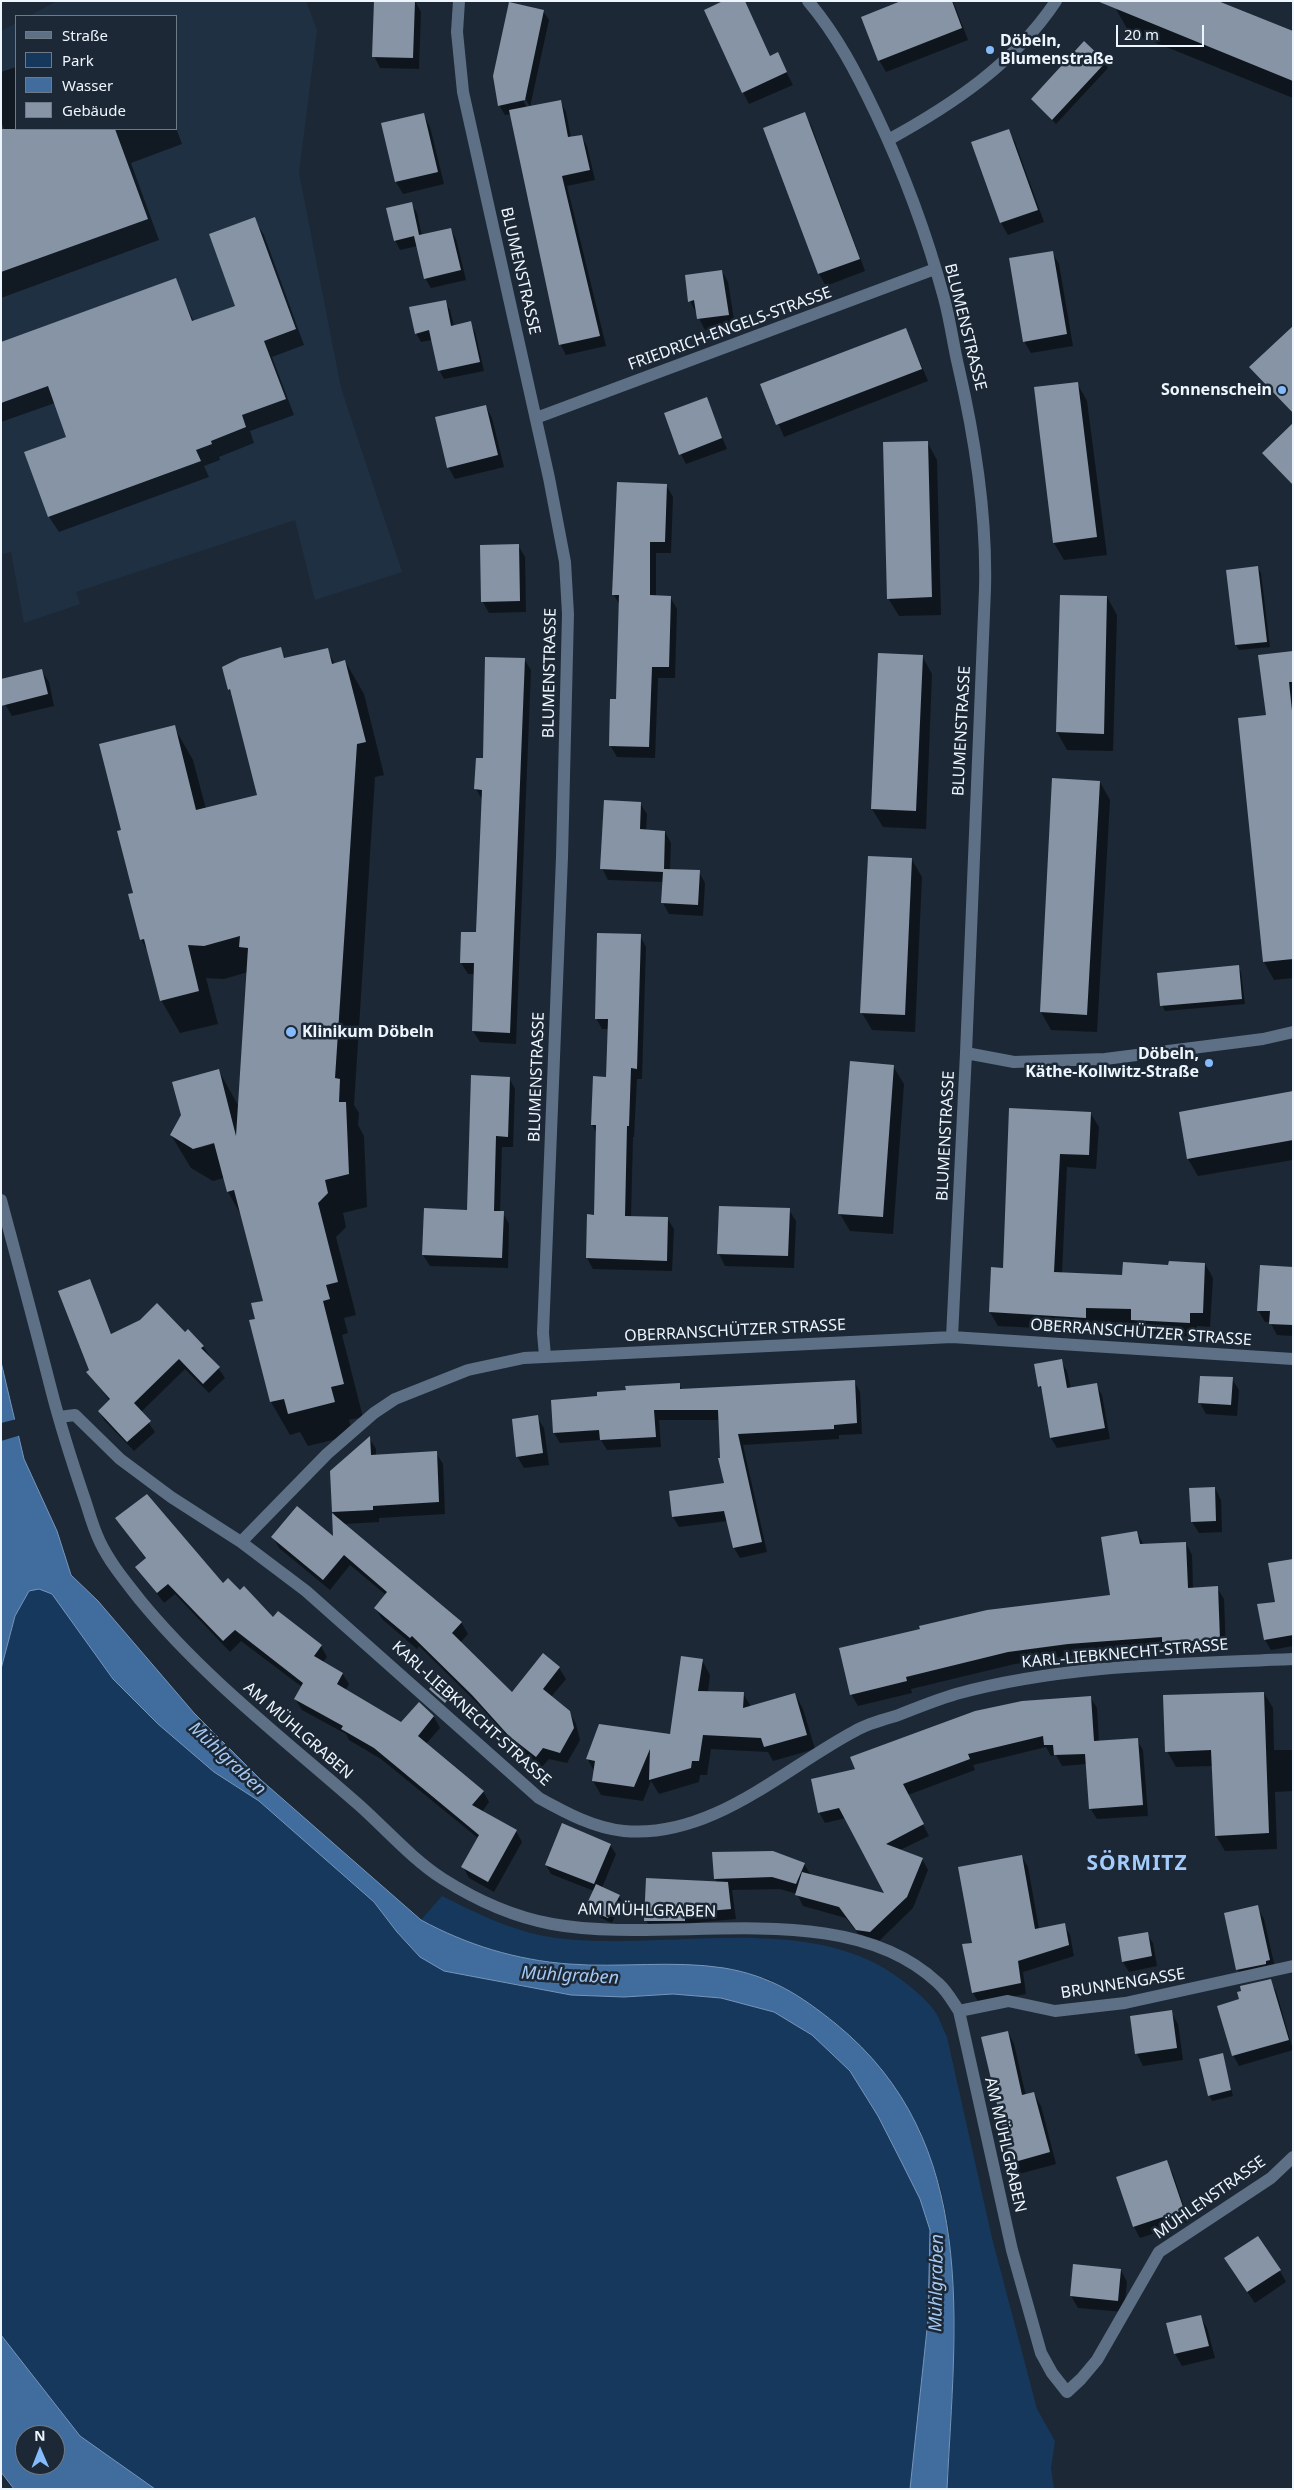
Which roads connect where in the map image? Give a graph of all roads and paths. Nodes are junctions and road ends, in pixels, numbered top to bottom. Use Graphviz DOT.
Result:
graph roads {
  1 [pos="459,1"];
  2 [pos="808,1"];
  3 [pos="1056,1"];
  4 [pos="888,140"];
  5 [pos="935,270"];
  6 [pos="536,418"];
  7 [pos="1293,1032"];
  8 [pos="966,1053"];
  9 [pos="1,1200"];
  10 [pos="952,1337"];
  11 [pos="545,1356"];
  12 [pos="1293,1359"];
  13 [pos="58,1417"];
  14 [pos="241,1542"];
  15 [pos="1293,1659"];
  16 [pos="1293,1966"];
  17 [pos="959,2011"];
  18 [pos="1293,2157"];
  19 [pos="1067,2392"];
  1 -- 6 [label="street, BLUMENSTRASSE"];
  2 -- 4 [label="street, BLUMENSTRASSE"];
  3 -- 4 [label="street"];
  4 -- 5 [label="street, BLUMENSTRASSE"];
  5 -- 6 [label="street, FRIEDRICH-ENGELS-STRASSE"];
  5 -- 8 [label="street, BLUMENSTRASSE"];
  6 -- 11 [label="street, BLUMENSTRASSE"];
  7 -- 8 [label="street"];
  8 -- 10 [label="street, BLUMENSTRASSE"];
  9 -- 13 [label="street"];
  10 -- 11 [label="street, OBERRANSCHÜTZER STRASSE"];
  10 -- 12 [label="street, OBERRANSCHÜTZER STRASSE"];
  11 -- 14 [label="street, OBERRANSCHÜTZER STRASSE"];
  13 -- 14 [label="street, KARL-LIEBKNECHT-STRASSE"];
  13 -- 17 [label="street, AM MÜHLGRABEN"];
  14 -- 15 [label="street, KARL-LIEBKNECHT-STRASSE"];
  16 -- 17 [label="street, BRUNNENGASSE"];
  17 -- 19 [label="street, AM MÜHLGRABEN"];
  18 -- 19 [label="street, MÜHLENSTRASSE"];
}
